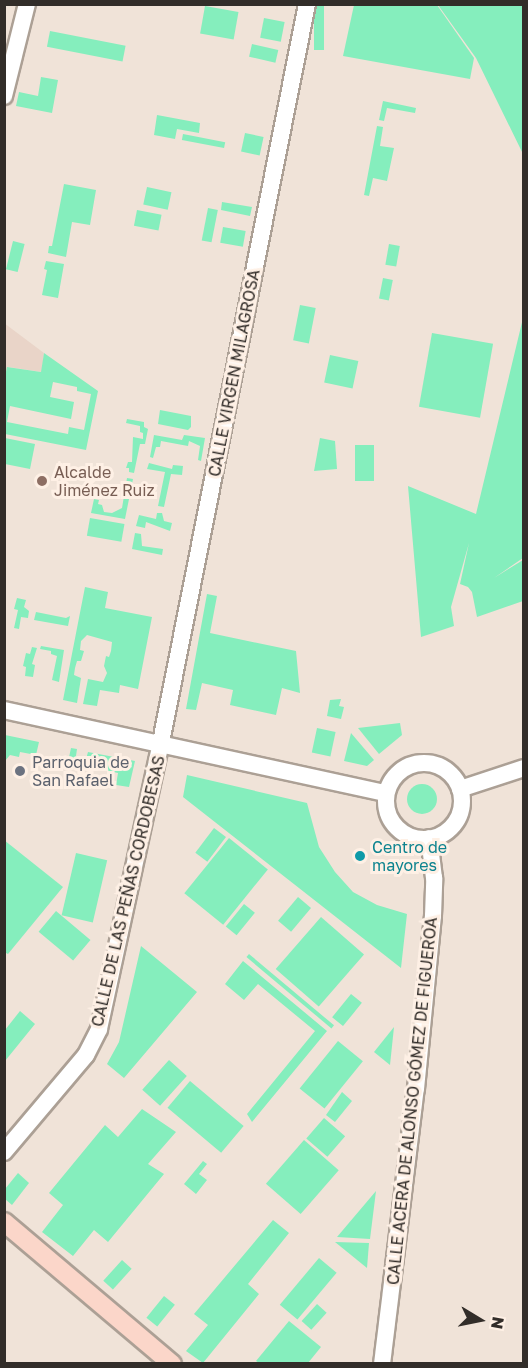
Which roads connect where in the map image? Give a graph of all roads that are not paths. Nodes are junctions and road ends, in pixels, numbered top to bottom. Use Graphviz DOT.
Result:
graph roads {
  1 [pos="27,4"];
  2 [pos="307,4"];
  3 [pos="8,77"];
  4 [pos="4,96"];
  5 [pos="4,710"];
  6 [pos="161,742"];
  7 [pos="524,768"];
  8 [pos="460,789"];
  9 [pos="386,794"];
  10 [pos="429,838"];
  11 [pos="4,1152"];
  12 [pos="4,1222"];
  13 [pos="172,1364"];
  14 [pos="382,1364"];
  1 -- 3 [label="street"];
  2 -- 6 [label="street, CALLE VIRGEN MILAGROSA"];
  3 -- 4 [label="street"];
  5 -- 6 [label="street"];
  6 -- 9 [label="street"];
  6 -- 11 [label="street, CALLE DE LAS PEÑAS CORDOBESAS"];
  7 -- 8 [label="street"];
  8 -- 9 [label="street"];
  8 -- 10 [label="street"];
  9 -- 10 [label="street"];
  10 -- 14 [label="street, CALLE ACERA DE ALONSO GÓMEZ DE FIGUEROA"];
  12 -- 13 [label="main road"];
}
